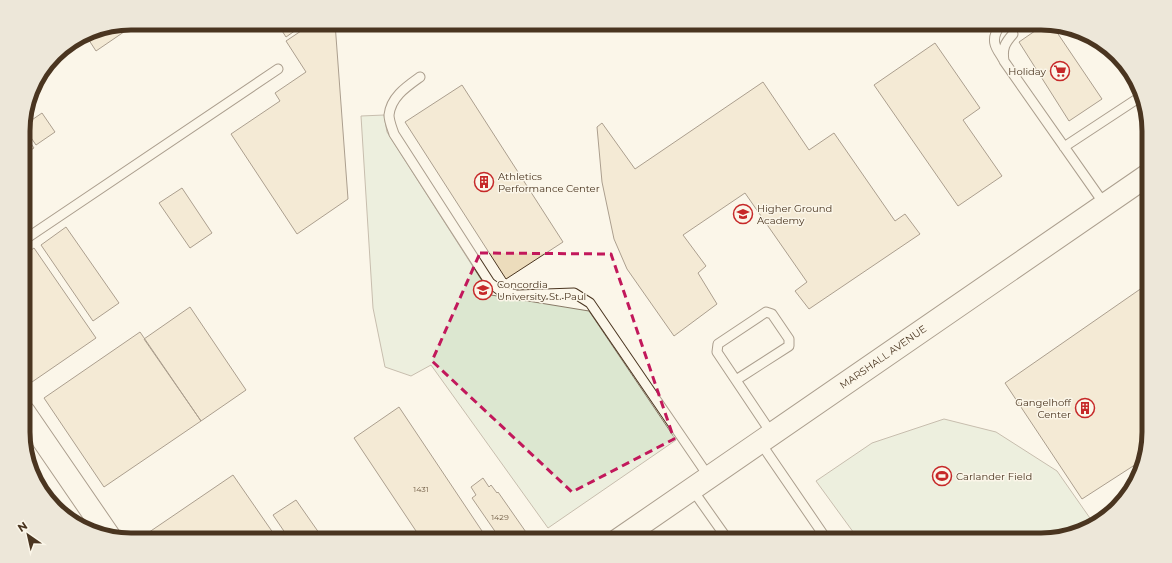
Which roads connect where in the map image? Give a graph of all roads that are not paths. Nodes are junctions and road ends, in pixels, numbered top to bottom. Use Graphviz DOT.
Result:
graph roads {
  1 [pos="997,30"];
  2 [pos="1013,34"];
  3 [pos="1004,60"];
  4 [pos="278,69"];
  5 [pos="420,77"];
  6 [pos="1137,100"];
  7 [pos="1064,147"];
  8 [pos="1142,179"];
  9 [pos="1104,205"];
  10 [pos="30,236"];
  11 [pos="736,380"];
  12 [pos="30,421"];
  13 [pos="766,438"];
  14 [pos="700,483"];
  15 [pos="103,529"];
  16 [pos="628,533"];
  17 [pos="725,533"];
  18 [pos="823,533"];
  1 -- 3 [label="lane"];
  2 -- 3 [label="lane"];
  3 -- 7 [label="lane"];
  4 -- 10 [label="lane"];
  5 -- 14 [label="lane"];
  6 -- 7 [label="lane"];
  7 -- 9 [label="lane"];
  8 -- 9 [label="street, MARSHALL AVENUE"];
  9 -- 13 [label="street, MARSHALL AVENUE"];
  11 -- 11 [label="lane"];
  11 -- 13 [label="lane"];
  12 -- 15 [label="street"];
  13 -- 14 [label="street, MARSHALL AVENUE"];
  13 -- 18 [label="lane"];
  14 -- 16 [label="street, MARSHALL AVENUE"];
  14 -- 17 [label="lane"];
}
